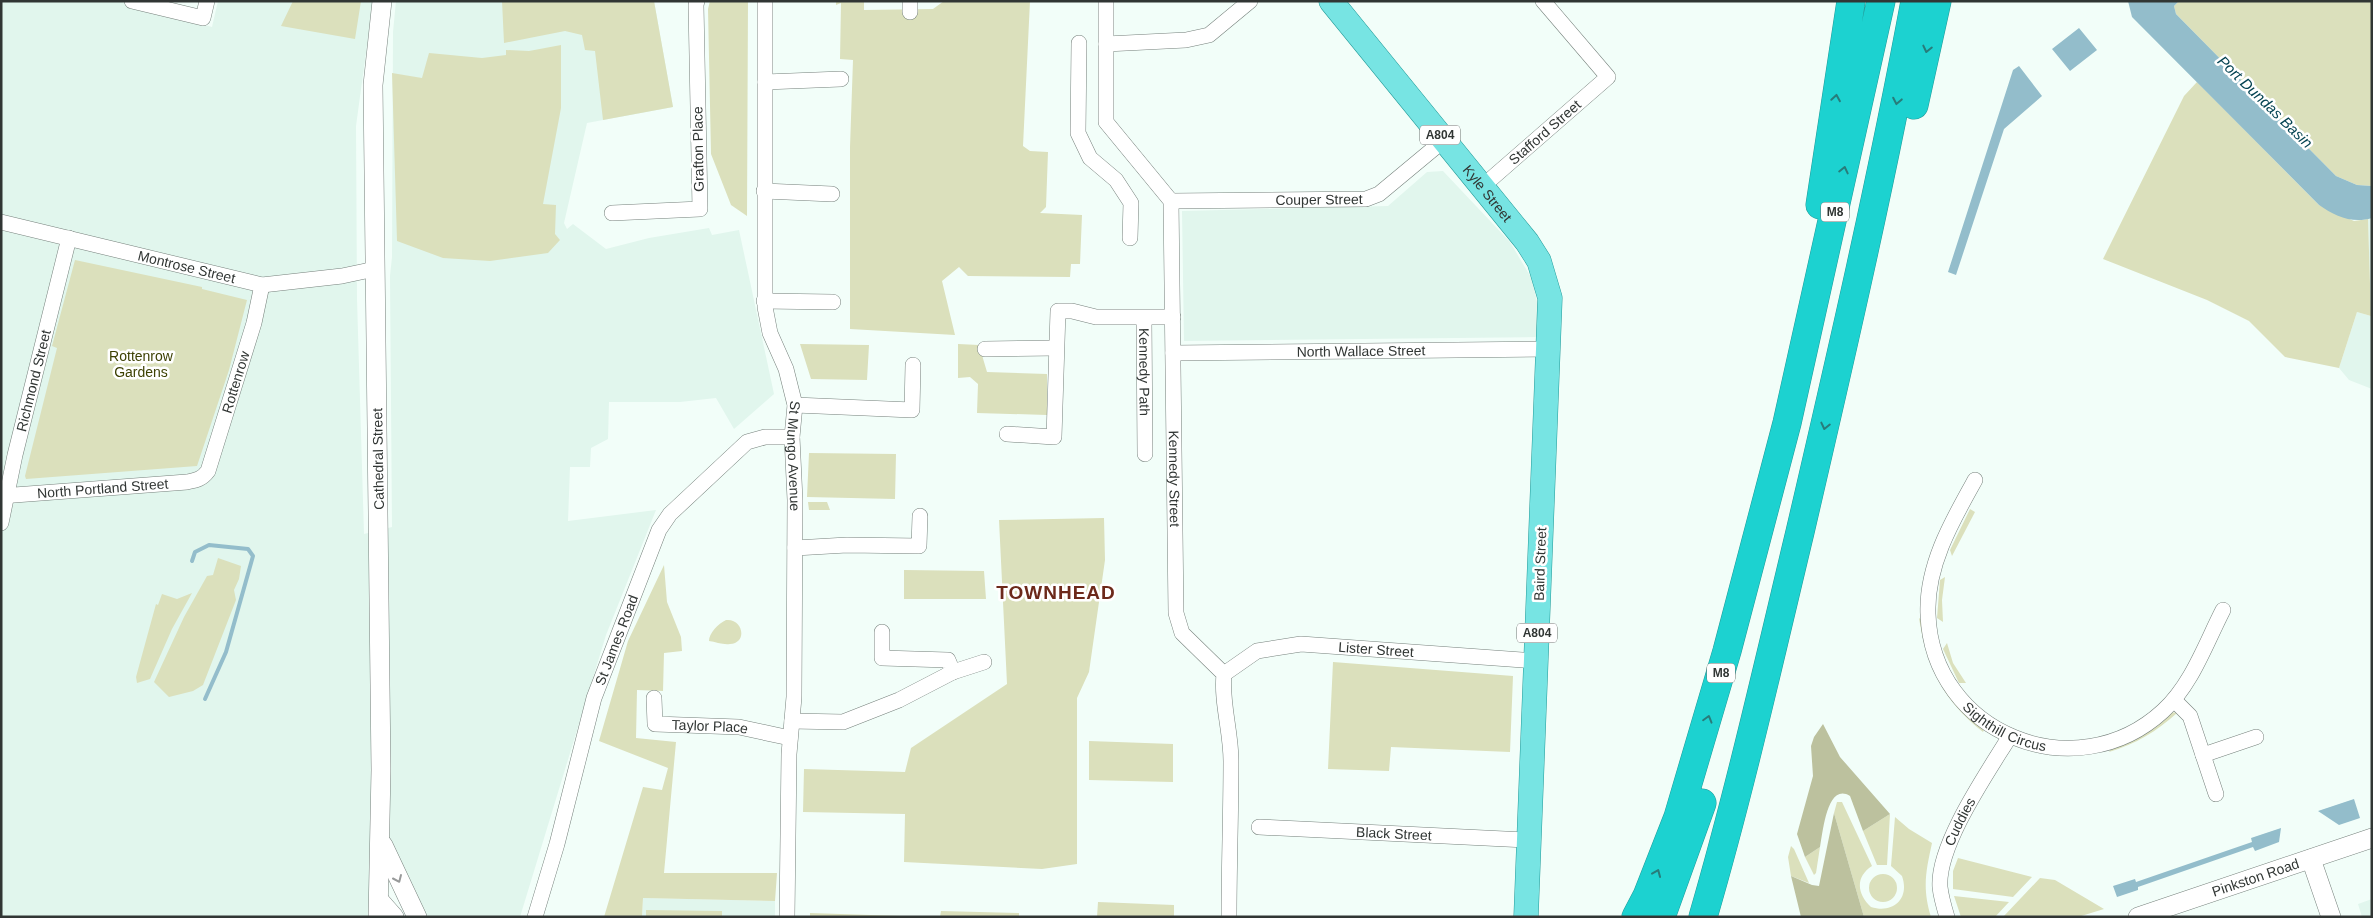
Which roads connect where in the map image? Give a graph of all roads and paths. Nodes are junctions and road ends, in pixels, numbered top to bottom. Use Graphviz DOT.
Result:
graph roads {
  1 [pos="132,1"];
  2 [pos="207,1"];
  3 [pos="382,1"];
  4 [pos="697,1"];
  5 [pos="765,1"];
  6 [pos="1106,1"];
  7 [pos="1250,1"];
  8 [pos="1331,1"];
  9 [pos="1543,1"];
  10 [pos="1851,1"];
  11 [pos="1881,1"];
  12 [pos="1915,1"];
  13 [pos="1937,1"];
  14 [pos="1079,43"];
  15 [pos="1106,44"];
  16 [pos="841,79"];
  17 [pos="765,82"];
  18 [pos="1444,140"];
  19 [pos="1138,163"];
  20 [pos="1116,180"];
  21 [pos="1483,186"];
  22 [pos="764,191"];
  23 [pos="832,194"];
  24 [pos="1171,202"];
  25 [pos="612,213"];
  26 [pos="1,222"];
  27 [pos="69,238"];
  28 [pos="1130,238"];
  29 [pos="375,269"];
  30 [pos="1543,272"];
  31 [pos="262,285"];
  32 [pos="764,301"];
  33 [pos="833,302"];
  34 [pos="1173,317"];
  35 [pos="1144,318"];
  36 [pos="1056,348"];
  37 [pos="985,349"];
  38 [pos="1541,349"];
  39 [pos="1173,353"];
  40 [pos="913,365"];
  41 [pos="1832,395"];
  42 [pos="795,405"];
  43 [pos="1787,423"];
  44 [pos="1007,434"];
  45 [pos="792,437"];
  46 [pos="1145,454"];
  47 [pos="1818,457"];
  48 [pos="203,477"];
  49 [pos="1975,480"];
  50 [pos="4,496"];
  51 [pos="920,516"];
  52 [pos="1,523"];
  53 [pos="795,548"];
  54 [pos="2223,610"];
  55 [pos="882,632"];
  56 [pos="1536,660"];
  57 [pos="984,662"];
  58 [pos="953,672"];
  59 [pos="1224,674"];
  60 [pos="654,698"];
  61 [pos="2174,700"];
  62 [pos="792,721"];
  63 [pos="2010,736"];
  64 [pos="2256,736"];
  65 [pos="790,738"];
  66 [pos="2203,755"];
  67 [pos="2216,794"];
  68 [pos="1259,827"];
  69 [pos="2372,838"];
  70 [pos="380,840"];
  71 [pos="1528,840"];
  72 [pos="2311,859"];
  73 [pos="379,908"];
  74 [pos="394,917"];
  75 [pos="417,917"];
  76 [pos="535,917"];
  77 [pos="787,917"];
  78 [pos="1229,917"];
  79 [pos="1526,917"];
  80 [pos="1636,917"];
  81 [pos="1661,917"];
  82 [pos="1684,917"];
  83 [pos="1703,917"];
  84 [pos="1947,917"];
  85 [pos="2138,917"];
  86 [pos="2331,917"];
  1 -- 2 [label="street"];
  3 -- 29 [label="street, Cathedral Street"];
  4 -- 25 [label="street, Grafton Place"];
  5 -- 17 [label="street, St Mungo Avenue"];
  6 -- 15 [label="street"];
  7 -- 15 [label="street"];
  8 -- 18 [label="main road, Kyle Street / A804"];
  9 -- 21 [label="street, Stafford Street"];
  43 -- 10 [label="highway, one-way"];
  43 -- 11 [label="highway, M8, one-way"];
  12 -- 41 [label="highway, M8, one-way"];
  13 -- 41 [label="highway, M8, one-way"];
  14 -- 20 [label="street"];
  15 -- 19 [label="street"];
  16 -- 17 [label="street"];
  17 -- 22 [label="street, St Mungo Avenue"];
  18 -- 21 [label="main road, Kyle Street / A804"];
  18 -- 24 [label="street, Couper Street"];
  19 -- 20 [label="street"];
  19 -- 24 [label="street"];
  20 -- 28 [label="street"];
  21 -- 30 [label="main road, Kyle Street / A804"];
  22 -- 23 [label="street"];
  22 -- 32 [label="street, St Mungo Avenue"];
  24 -- 34 [label="street, Kennedy Street"];
  26 -- 27 [label="street, Montrose Street"];
  27 -- 31 [label="street, Montrose Street"];
  27 -- 50 [label="street, Richmond Street"];
  29 -- 31 [label="street, Montrose Street"];
  29 -- 70 [label="street, Cathedral Street"];
  30 -- 38 [label="main road, Baird Street / A804"];
  31 -- 48 [label="street, Rottenrow"];
  32 -- 33 [label="street"];
  32 -- 42 [label="street, St Mungo Avenue"];
  34 -- 35 [label="street, Kennedy Path"];
  34 -- 39 [label="street, Kennedy Street"];
  35 -- 36 [label="street"];
  35 -- 46 [label="street, Kennedy Path"];
  36 -- 37 [label="street"];
  36 -- 44 [label="street"];
  38 -- 39 [label="street, North Wallace Street"];
  38 -- 56 [label="main road, Baird Street / A804"];
  39 -- 59 [label="street, Kennedy Street"];
  40 -- 42 [label="street"];
  41 -- 47 [label="highway, M8, one-way"];
  42 -- 45 [label="street, St Mungo Avenue"];
  80 -- 43 [label="highway, M8, one-way"];
  43 -- 81 [label="highway, M8"];
  45 -- 53 [label="street, St Mungo Avenue"];
  45 -- 76 [label="street, St James Road"];
  47 -- 82 [label="highway, M8"];
  47 -- 83 [label="highway, M8"];
  48 -- 50 [label="street, North Portland Street"];
  49 -- 63 [label="street, Sighthill Circus"];
  50 -- 52 [label="street, Richmond Street"];
  51 -- 53 [label="street"];
  53 -- 62 [label="street, St Mungo Avenue"];
  54 -- 61 [label="street, Sighthill Circus"];
  55 -- 58 [label="street"];
  56 -- 59 [label="street, Lister Street"];
  56 -- 71 [label="main road, Baird Street / A804"];
  57 -- 58 [label="street"];
  58 -- 62 [label="street"];
  59 -- 78 [label="street"];
  60 -- 65 [label="street, Taylor Place"];
  61 -- 63 [label="street, Sighthill Circus"];
  61 -- 66 [label="street"];
  62 -- 65 [label="street, St Mungo Avenue"];
  63 -- 84 [label="street, Cuddies"];
  64 -- 66 [label="street"];
  65 -- 77 [label="street, St Mungo Avenue"];
  66 -- 67 [label="street"];
  68 -- 71 [label="street, Black Street"];
  69 -- 72 [label="street, Pinkston Road"];
  70 -- 73 [label="street, Cathedral Street"];
  70 -- 75 [label="street, one-way"];
  71 -- 79 [label="main road, Baird Street / A804"];
  72 -- 85 [label="street, Pinkston Road"];
  72 -- 86 [label="street"];
  73 -- 74 [label="street"];
}
